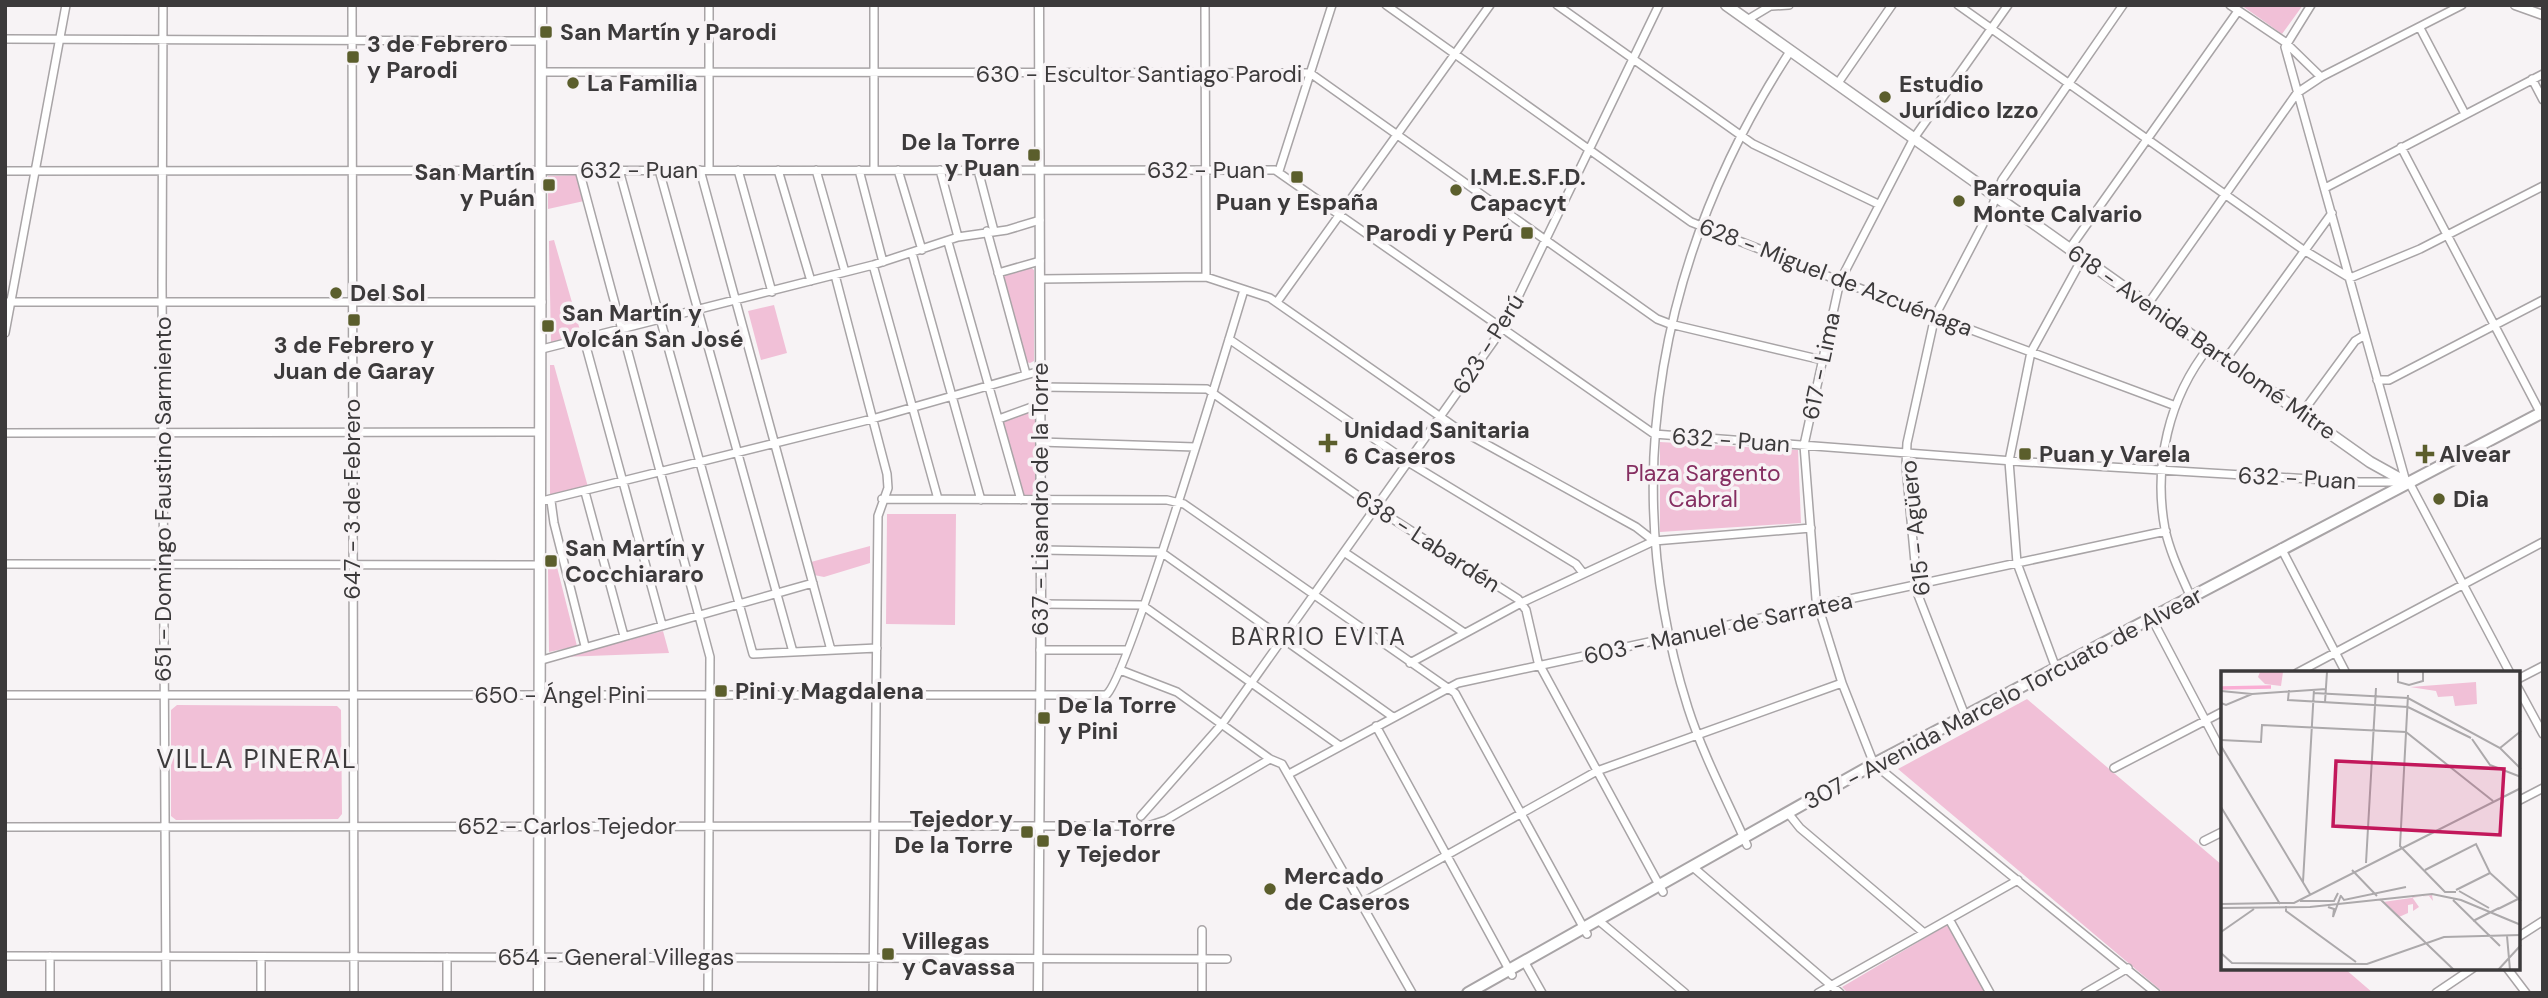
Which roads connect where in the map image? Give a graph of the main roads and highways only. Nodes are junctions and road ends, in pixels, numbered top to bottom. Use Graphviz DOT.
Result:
graph roads {
  1 [pos="541,5"];
  2 [pos="1726,5"];
  3 [pos="2542,415"];
  4 [pos="2408,484"];
  5 [pos="1511,972"];
  6 [pos="540,993"];
  7 [pos="1468,993"];
  8 [pos="1482,993"];
  1 -- 6 [label="main road"];
  2 -- 4 [label="main road, 618 - Avenida Bartolomé Mitre"];
  3 -- 4 [label="main road, 307 - Avenida Marcelo Torcuato de Alvear"];
  4 -- 5 [label="main road, 307 - Avenida Marcelo Torcuato de Alvear"];
  5 -- 7 [label="main road, 307 - Avenida Marcelo Torcuato de Alvear"];
  5 -- 8 [label="main road, 307 - Avenida Marcelo Torcuato de Alvear"];
}
